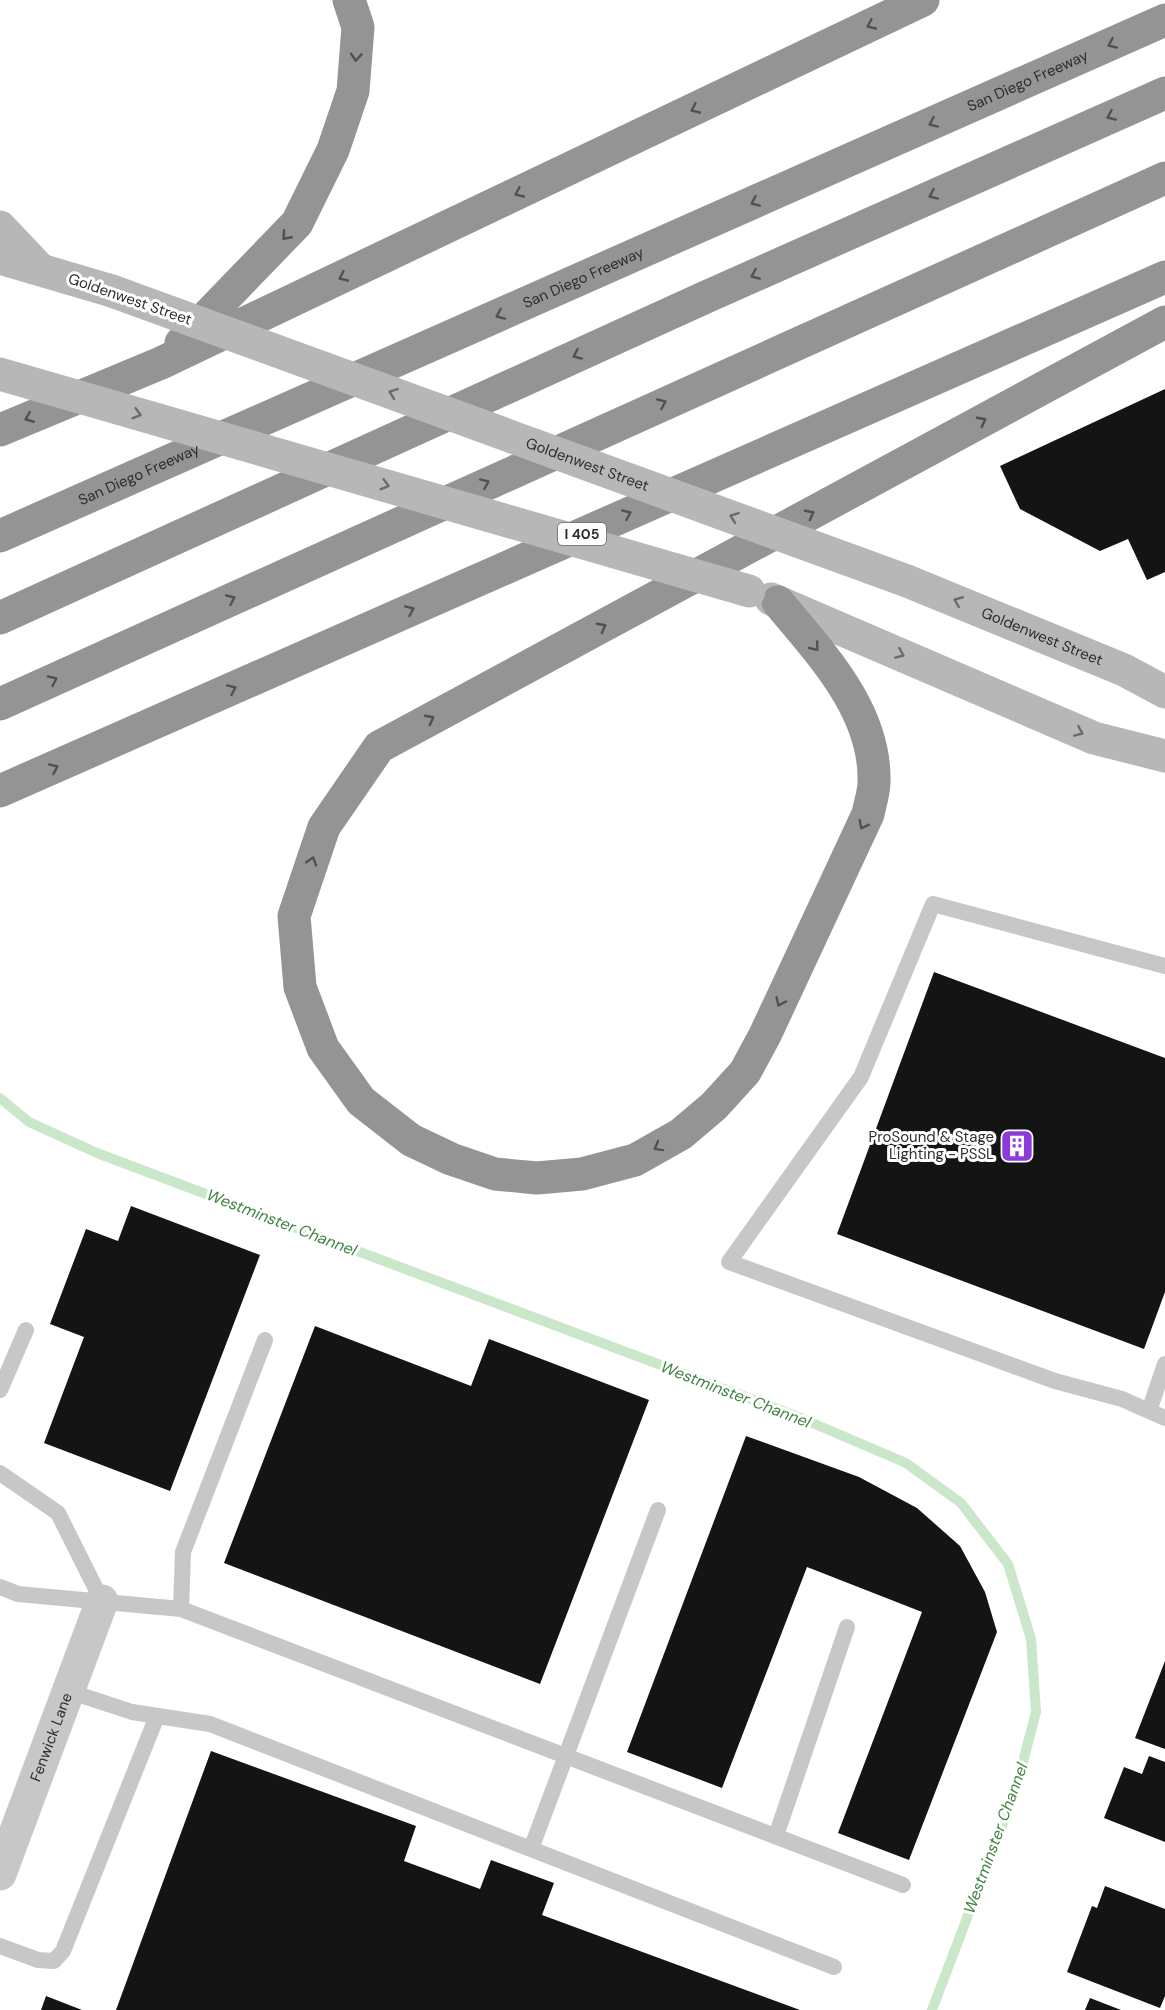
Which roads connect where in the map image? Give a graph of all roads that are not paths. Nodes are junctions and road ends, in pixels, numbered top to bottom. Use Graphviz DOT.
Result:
graph roads {
  1 [pos="349,0"];
  2 [pos="923,0"];
  3 [pos="1165,20"];
  4 [pos="1165,93"];
  5 [pos="1165,178"];
  6 [pos="0,227"];
  7 [pos="0,258"];
  8 [pos="38,267"];
  9 [pos="1165,277"];
  10 [pos="1165,322"];
  11 [pos="161,363"];
  12 [pos="0,374"];
  13 [pos="0,430"];
  14 [pos="43,517"];
  15 [pos="0,536"];
  16 [pos="0,545"];
  17 [pos="764,596"];
  18 [pos="0,618"];
  19 [pos="1165,692"];
  20 [pos="0,704"];
  21 [pos="1165,756"];
  22 [pos="0,791"];
  23 [pos="1165,966"];
  24 [pos="26,1330"];
  25 [pos="265,1340"];
  26 [pos="1165,1364"];
  27 [pos="0,1390"];
  28 [pos="1149,1411"];
  29 [pos="1165,1418"];
  30 [pos="0,1473"];
  31 [pos="658,1510"];
  32 [pos="0,1587"];
  33 [pos="102,1601"];
  34 [pos="181,1609"];
  35 [pos="847,1628"];
  36 [pos="68,1691"];
  37 [pos="157,1716"];
  38 [pos="564,1755"];
  39 [pos="9,1824"];
  40 [pos="776,1836"];
  41 [pos="531,1849"];
  42 [pos="0,1874"];
  43 [pos="903,1885"];
  44 [pos="0,1946"];
  45 [pos="834,1967"];
  1 -- 11 [label="highway, one-way"];
  2 -- 11 [label="highway, one-way"];
  3 -- 14 [label="highway, San Diego Freeway, one-way"];
  4 -- 18 [label="highway, one-way"];
  20 -- 5 [label="highway, one-way"];
  6 -- 8 [label="main road"];
  7 -- 8 [label="main road, Goldenwest Street"];
  19 -- 8 [label="main road, Goldenwest Street, one-way, bridge"];
  22 -- 9 [label="highway, I 405, one-way"];
  17 -- 10 [label="highway, one-way"];
  11 -- 13 [label="highway, one-way"];
  12 -- 17 [label="main road, one-way, bridge"];
  14 -- 15 [label="highway, San Diego Freeway"];
  14 -- 16 [label="highway"];
  17 -- 21 [label="main road, one-way"];
  23 -- 28 [label="lane"];
  24 -- 27 [label="lane"];
  25 -- 34 [label="lane"];
  26 -- 28 [label="lane"];
  28 -- 29 [label="lane"];
  30 -- 33 [label="lane"];
  31 -- 38 [label="lane"];
  32 -- 33 [label="lane"];
  33 -- 34 [label="lane"];
  33 -- 36 [label="street, Fenwick Lane"];
  34 -- 38 [label="lane"];
  35 -- 40 [label="lane"];
  36 -- 37 [label="lane"];
  36 -- 39 [label="street, Fenwick Lane"];
  37 -- 41 [label="lane"];
  37 -- 44 [label="lane"];
  38 -- 40 [label="lane"];
  38 -- 41 [label="lane"];
  39 -- 42 [label="street, Fenwick Lane"];
  40 -- 43 [label="lane"];
  41 -- 45 [label="lane"];
}
